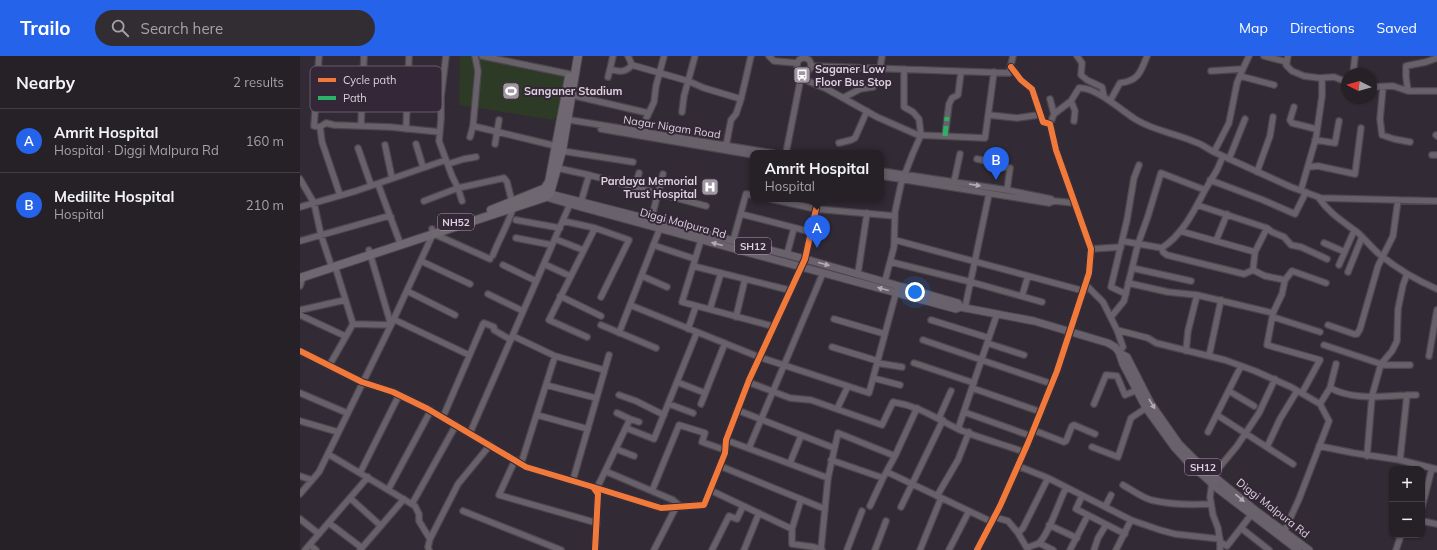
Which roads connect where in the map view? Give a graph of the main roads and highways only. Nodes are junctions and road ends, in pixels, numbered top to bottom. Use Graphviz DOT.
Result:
graph roads {
  1 [pos="573,56"];
  2 [pos="578,56"];
  3 [pos="564,121"];
  4 [pos="559,148"];
  5 [pos="545,192"];
  6 [pos="433,232"];
  7 [pos="370,252"];
  8 [pos="301,275"];
  9 [pos="963,307"];
  10 [pos="1122,354"];
  11 [pos="1212,479"];
  12 [pos="1298,550"];
  13 [pos="1309,550"];
  1 -- 3 [label="highway"];
  2 -- 3 [label="highway"];
  3 -- 4 [label="highway"];
  4 -- 5 [label="highway"];
  4 -- 5 [label="highway"];
  5 -- 6 [label="highway, NH52"];
  5 -- 9 [label="main road, Diggi Malpura Rd / SH12, one-way"];
  9 -- 5 [label="main road, Diggi Malpura Rd, one-way"];
  6 -- 7 [label="highway, NH52"];
  6 -- 7 [label="highway, NH52"];
  7 -- 8 [label="highway, NH52"];
  9 -- 10 [label="main road, Diggi Malpura Rd / SH12"];
  10 -- 11 [label="main road, Diggi Malpura Rd / SH12, one-way"];
  10 -- 11 [label="main road, Diggi Malpura Rd"];
  11 -- 12 [label="main road, Diggi Malpura Rd"];
  11 -- 13 [label="main road, Diggi Malpura Rd / SH12, one-way"];
}
